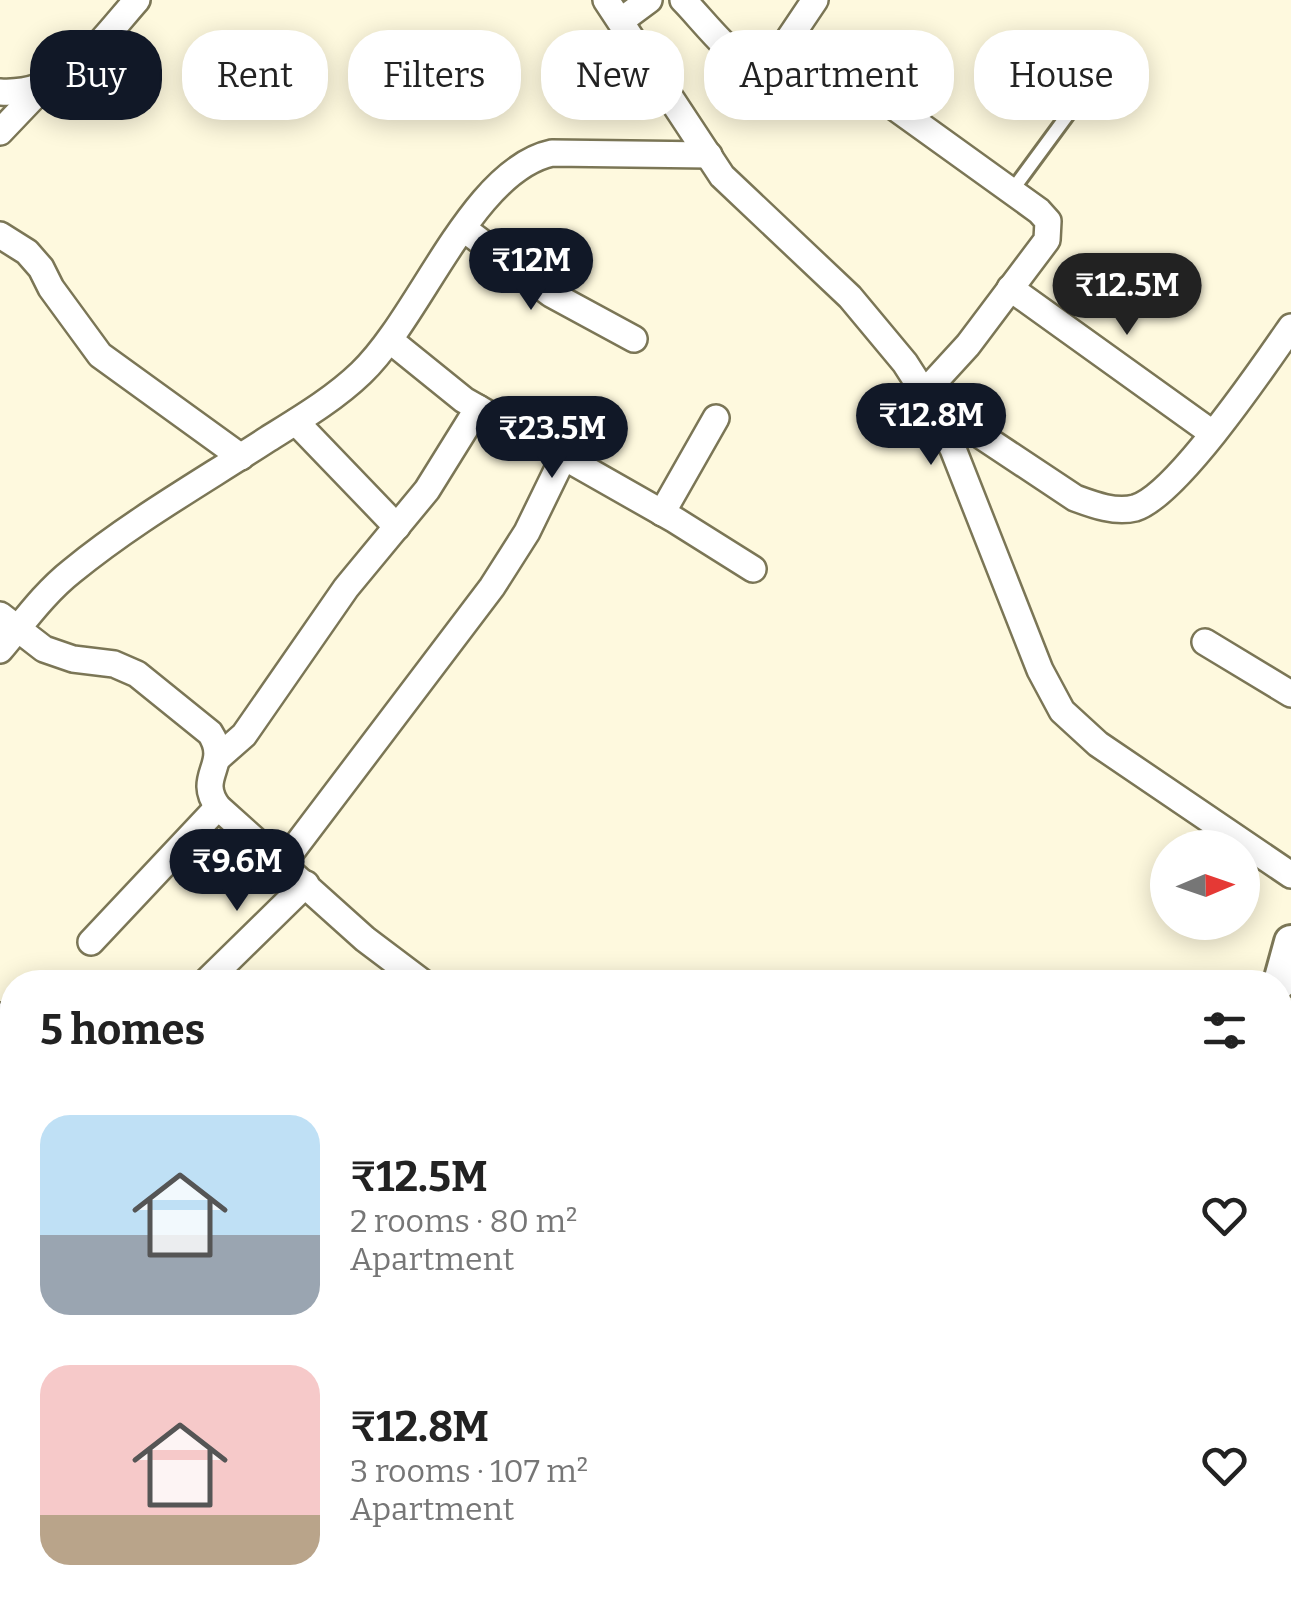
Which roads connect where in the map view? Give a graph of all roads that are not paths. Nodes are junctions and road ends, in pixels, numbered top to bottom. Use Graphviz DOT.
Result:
graph roads {
  1 [pos="138,0"];
  2 [pos="649,0"];
  3 [pos="683,0"];
  4 [pos="815,0"];
  5 [pos="614,10"];
  6 [pos="111,30"];
  7 [pos="712,30"];
  8 [pos="796,30"];
  9 [pos="30,90"];
  10 [pos="0,92"];
  11 [pos="30,101"];
  12 [pos="912,120"];
  13 [pos="1064,120"];
  14 [pos="0,132"];
  15 [pos="708,156"];
  16 [pos="1012,192"];
  17 [pos="464,229"];
  18 [pos="0,235"];
  19 [pos="1010,288"];
  20 [pos="1291,327"];
  21 [pos="634,339"];
  22 [pos="390,341"];
  23 [pos="927,397"];
  24 [pos="478,408"];
  25 [pos="716,418"];
  26 [pos="296,422"];
  27 [pos="1212,433"];
  28 [pos="564,456"];
  29 [pos="241,457"];
  30 [pos="662,512"];
  31 [pos="397,527"];
  32 [pos="753,568"];
  33 [pos="6,631"];
  34 [pos="1205,642"];
  35 [pos="1291,694"];
  36 [pos="219,757"];
  37 [pos="218,806"];
  38 [pos="282,863"];
  39 [pos="1291,875"];
  40 [pos="306,884"];
  41 [pos="91,942"];
  42 [pos="1291,942"];
  43 [pos="218,970"];
  44 [pos="396,970"];
  45 [pos="1283,970"];
  1 -- 6 [label="street"];
  2 -- 5 [label="street"];
  3 -- 7 [label="street"];
  4 -- 8 [label="street"];
  5 -- 15 [label="street"];
  9 -- 10 [label="street"];
  11 -- 14 [label="street"];
  12 -- 16 [label="street"];
  13 -- 16 [label="lane"];
  15 -- 17 [label="street"];
  15 -- 23 [label="street"];
  16 -- 19 [label="street"];
  17 -- 21 [label="street"];
  17 -- 22 [label="street"];
  18 -- 29 [label="street"];
  19 -- 23 [label="street"];
  19 -- 27 [label="street"];
  20 -- 27 [label="street"];
  22 -- 24 [label="street"];
  22 -- 26 [label="street"];
  23 -- 27 [label="street"];
  23 -- 39 [label="street"];
  24 -- 28 [label="street"];
  24 -- 31 [label="street"];
  25 -- 30 [label="street"];
  26 -- 29 [label="street"];
  26 -- 31 [label="street"];
  28 -- 30 [label="street"];
  28 -- 38 [label="street"];
  29 -- 33 [label="street"];
  30 -- 32 [label="street"];
  31 -- 36 [label="street"];
  33 -- 36 [label="street"];
  34 -- 35 [label="street"];
  36 -- 37 [label="street"];
  37 -- 38 [label="street"];
  37 -- 41 [label="street"];
  38 -- 40 [label="street"];
  40 -- 43 [label="street"];
  40 -- 44 [label="street"];
  42 -- 45 [label="street"];
}
